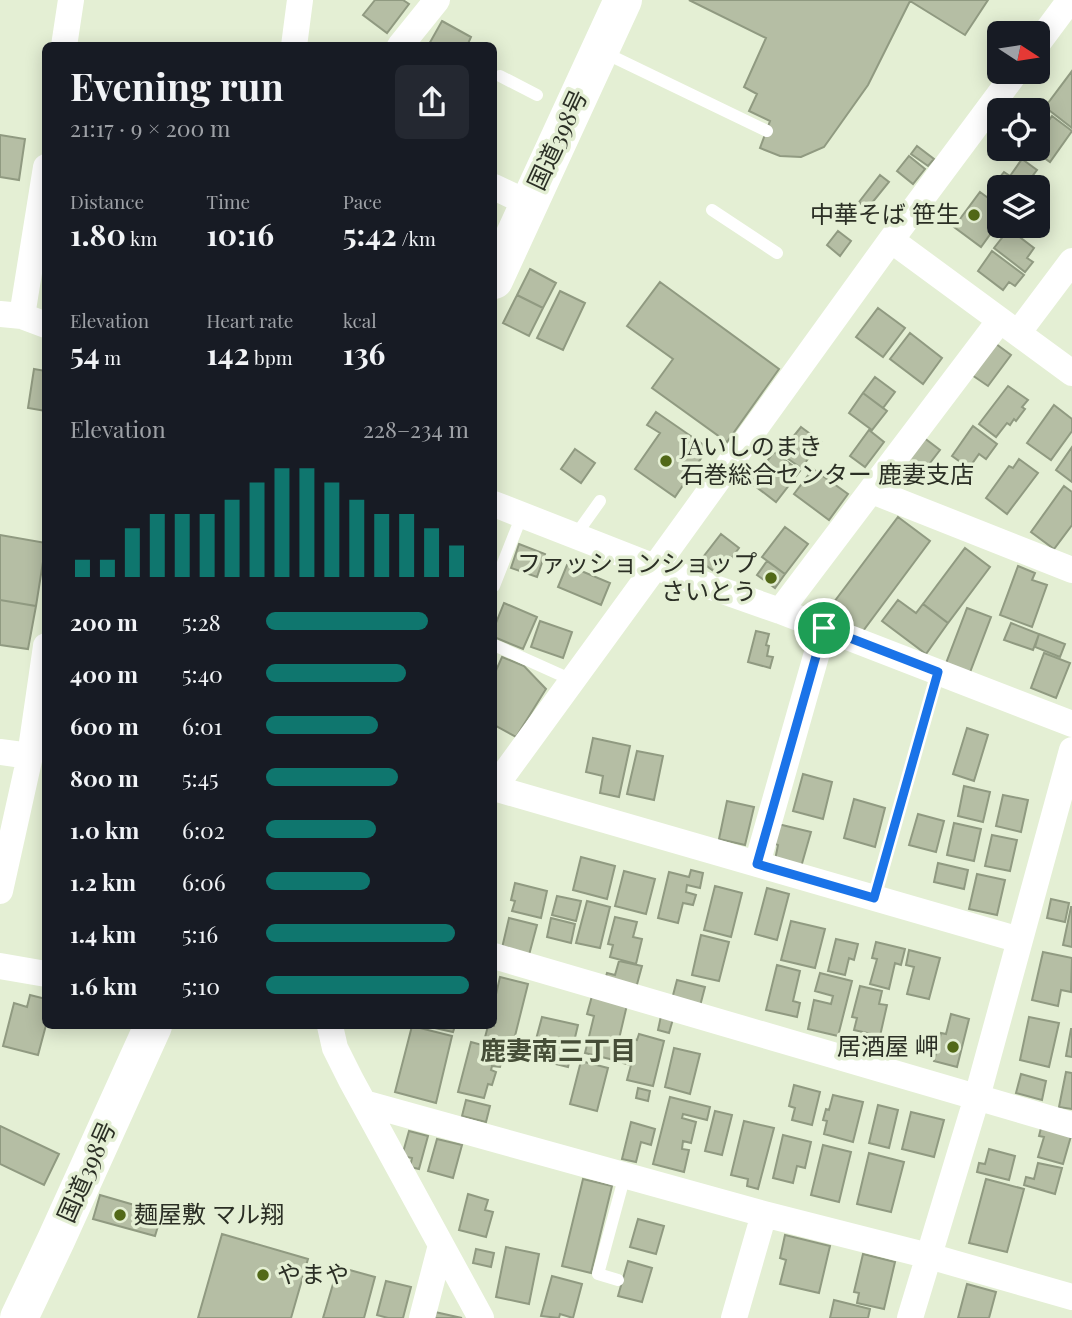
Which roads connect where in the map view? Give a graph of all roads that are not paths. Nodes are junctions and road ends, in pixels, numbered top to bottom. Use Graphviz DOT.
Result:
graph roads {
  1 [pos="71,0"];
  2 [pos="300,0"];
  3 [pos="436,0"];
  4 [pos="623,0"];
  5 [pos="1070,0"];
  6 [pos="1050,27"];
  7 [pos="65,42"];
  8 [pos="294,42"];
  9 [pos="403,42"];
  10 [pos="599,50"];
  11 [pos="499,76"];
  12 [pos="1007,84"];
  13 [pos="537,94"];
  14 [pos="766,131"];
  15 [pos="497,188"];
  16 [pos="42,193"];
  17 [pos="528,203"];
  18 [pos="712,210"];
  19 [pos="891,240"];
  20 [pos="777,253"];
  21 [pos="1072,261"];
  22 [pos="497,273"];
  23 [pos="23,318"];
  24 [pos="1009,327"];
  25 [pos="1072,373"];
  26 [pos="872,491"];
  27 [pos="600,501"];
  28 [pos="497,505"];
  29 [pos="522,515"];
  30 [pos="575,536"];
  31 [pos="655,567"];
  32 [pos="1072,570"];
  33 [pos="497,578"];
  34 [pos="780,611"];
  35 [pos="824,628"];
  36 [pos="497,646"];
  37 [pos="938,672"];
  38 [pos="42,674"];
  39 [pos="572,680"];
  40 [pos="1072,724"];
  41 [pos="1072,750"];
  42 [pos="0,752"];
  43 [pos="30,756"];
  44 [pos="497,784"];
  45 [pos="497,789"];
  46 [pos="757,864"];
  47 [pos="0,891"];
  48 [pos="874,898"];
  49 [pos="1020,940"];
  50 [pos="497,957"];
  51 [pos="0,966"];
  52 [pos="42,973"];
  53 [pos="152,1029"];
  54 [pos="331,1029"];
  55 [pos="977,1097"];
  56 [pos="364,1103"];
  57 [pos="1072,1125"];
  58 [pos="625,1175"];
  59 [pos="764,1214"];
  60 [pos="441,1245"];
  61 [pos="929,1256"];
  62 [pos="618,1280"];
  63 [pos="1072,1297"];
  64 [pos="19,1318"];
  65 [pos="422,1318"];
  66 [pos="481,1318"];
  67 [pos="734,1318"];
  68 [pos="909,1318"];
  1 -- 7 [label="street"];
  2 -- 8 [label="street"];
  3 -- 9 [label="street"];
  4 -- 10 [label="highway, 国道398号"];
  5 -- 6 [label="street"];
  10 -- 14 [label="lane"];
  10 -- 17 [label="highway, 国道398号"];
  11 -- 13 [label="lane"];
  12 -- 19 [label="street"];
  15 -- 17 [label="street"];
  16 -- 23 [label="street"];
  17 -- 22 [label="highway, 国道398号"];
  18 -- 20 [label="lane"];
  19 -- 24 [label="street"];
  19 -- 31 [label="street"];
  21 -- 24 [label="street"];
  24 -- 25 [label="street"];
  24 -- 26 [label="street"];
  26 -- 32 [label="street"];
  26 -- 34 [label="street"];
  27 -- 30 [label="lane"];
  28 -- 29 [label="street"];
  29 -- 30 [label="street"];
  29 -- 33 [label="lane"];
  30 -- 31 [label="street"];
  31 -- 34 [label="street"];
  31 -- 39 [label="street"];
  34 -- 35 [label="street"];
  35 -- 37 [label="street"];
  35 -- 46 [label="street"];
  36 -- 39 [label="lane"];
  37 -- 40 [label="street"];
  37 -- 48 [label="lane"];
  38 -- 43 [label="street"];
  39 -- 44 [label="street"];
  41 -- 49 [label="street"];
  42 -- 43 [label="street"];
  43 -- 47 [label="street"];
  45 -- 46 [label="street"];
  46 -- 48 [label="street"];
  48 -- 49 [label="street"];
  49 -- 55 [label="street"];
  50 -- 55 [label="street"];
  51 -- 52 [label="street"];
  53 -- 64 [label="highway, 国道398号"];
  54 -- 56 [label="street"];
  55 -- 57 [label="street"];
  55 -- 61 [label="street"];
  56 -- 58 [label="street"];
  56 -- 60 [label="street"];
  58 -- 59 [label="street"];
  58 -- 62 [label="lane"];
  59 -- 61 [label="street"];
  59 -- 67 [label="street"];
  60 -- 65 [label="street"];
  60 -- 66 [label="street"];
  61 -- 63 [label="street"];
  61 -- 68 [label="street"];
}
